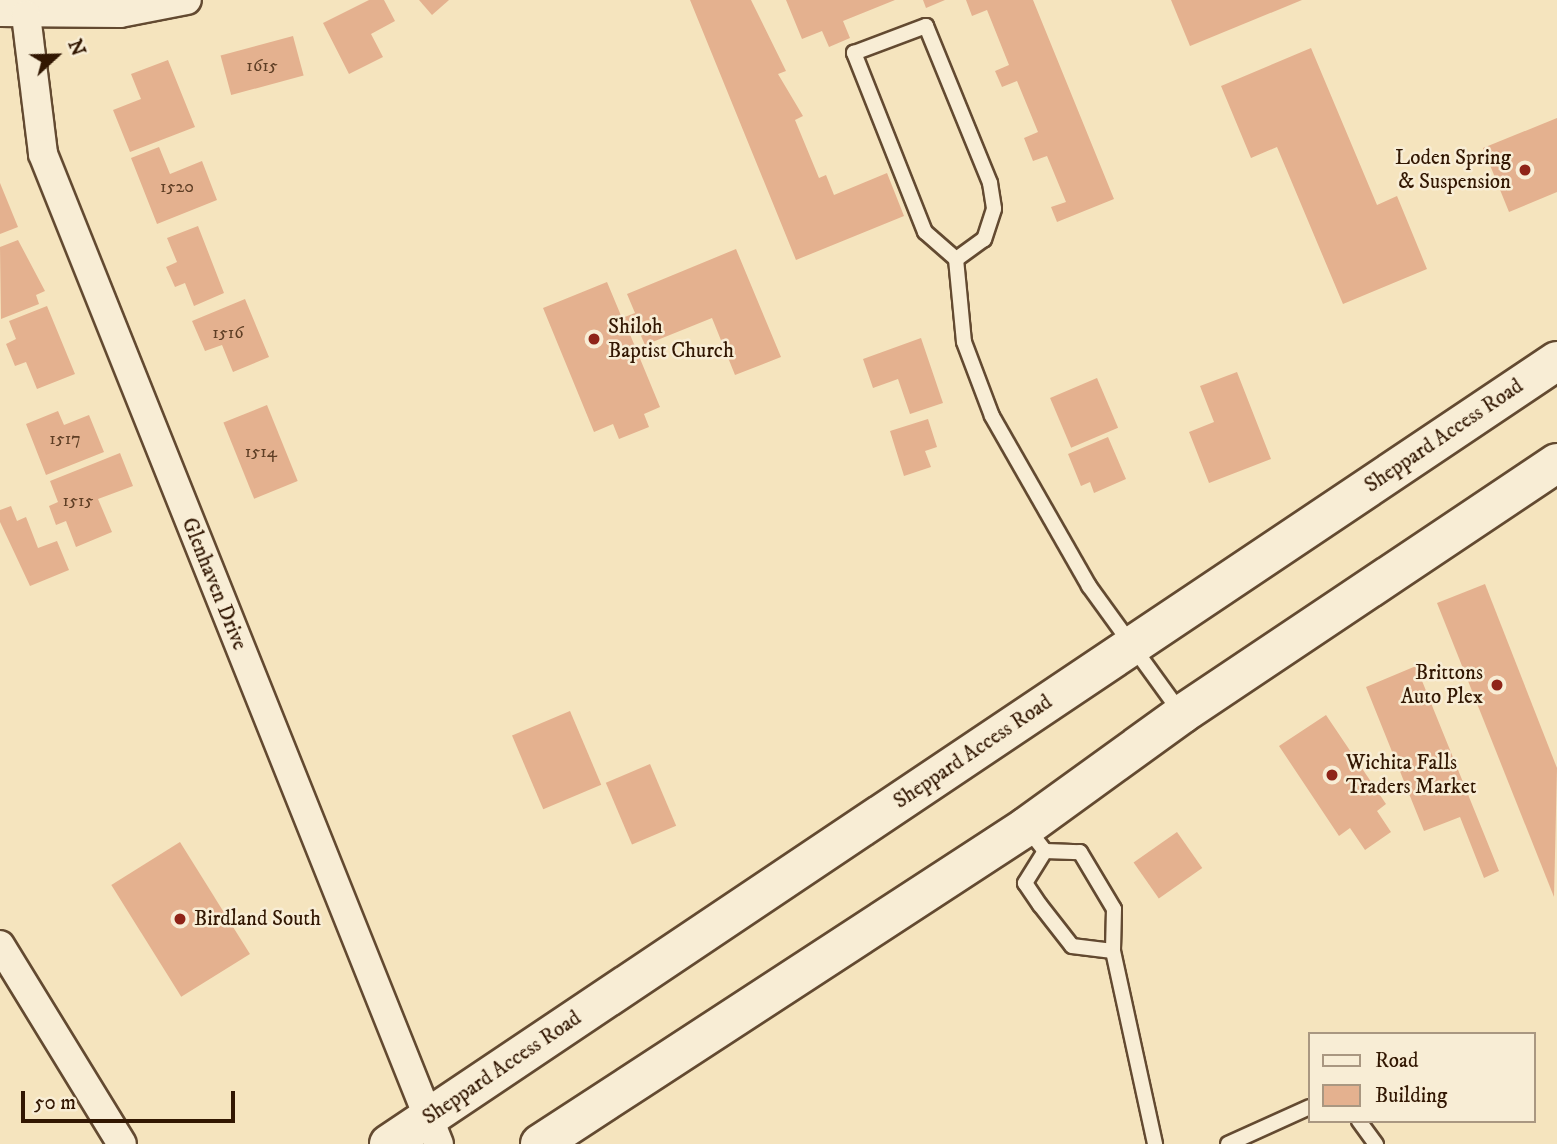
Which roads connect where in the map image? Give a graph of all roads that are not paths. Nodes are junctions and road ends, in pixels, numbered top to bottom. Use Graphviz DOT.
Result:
graph roads {
  1 [pos="187,0"];
  2 [pos="13,13"];
  3 [pos="956,258"];
  4 [pos="1557,361"];
  5 [pos="1557,463"];
  6 [pos="1132,645"];
  7 [pos="1182,714"];
  8 [pos="1035,839"];
  9 [pos="0,945"];
  10 [pos="1113,951"];
  11 [pos="1308,1108"];
  12 [pos="1360,1123"];
  13 [pos="433,1131"];
  14 [pos="122,1144"];
  15 [pos="389,1144"];
  16 [pos="540,1144"];
  17 [pos="1155,1144"];
  18 [pos="1228,1144"];
  19 [pos="1376,1144"];
  1 -- 2 [label="street"];
  2 -- 13 [label="street, Glenhaven Drive"];
  3 -- 3 [label="lane"];
  3 -- 6 [label="lane"];
  4 -- 6 [label="main road, Sheppard Access Road"];
  5 -- 7 [label="main road"];
  6 -- 7 [label="lane"];
  6 -- 13 [label="main road, Sheppard Access Road"];
  7 -- 8 [label="main road"];
  8 -- 10 [label="lane"];
  8 -- 10 [label="lane"];
  8 -- 16 [label="main road"];
  9 -- 14 [label="street"];
  10 -- 17 [label="lane"];
  11 -- 18 [label="lane"];
  12 -- 19 [label="lane"];
  13 -- 15 [label="main road, Sheppard Access Road"];
}
